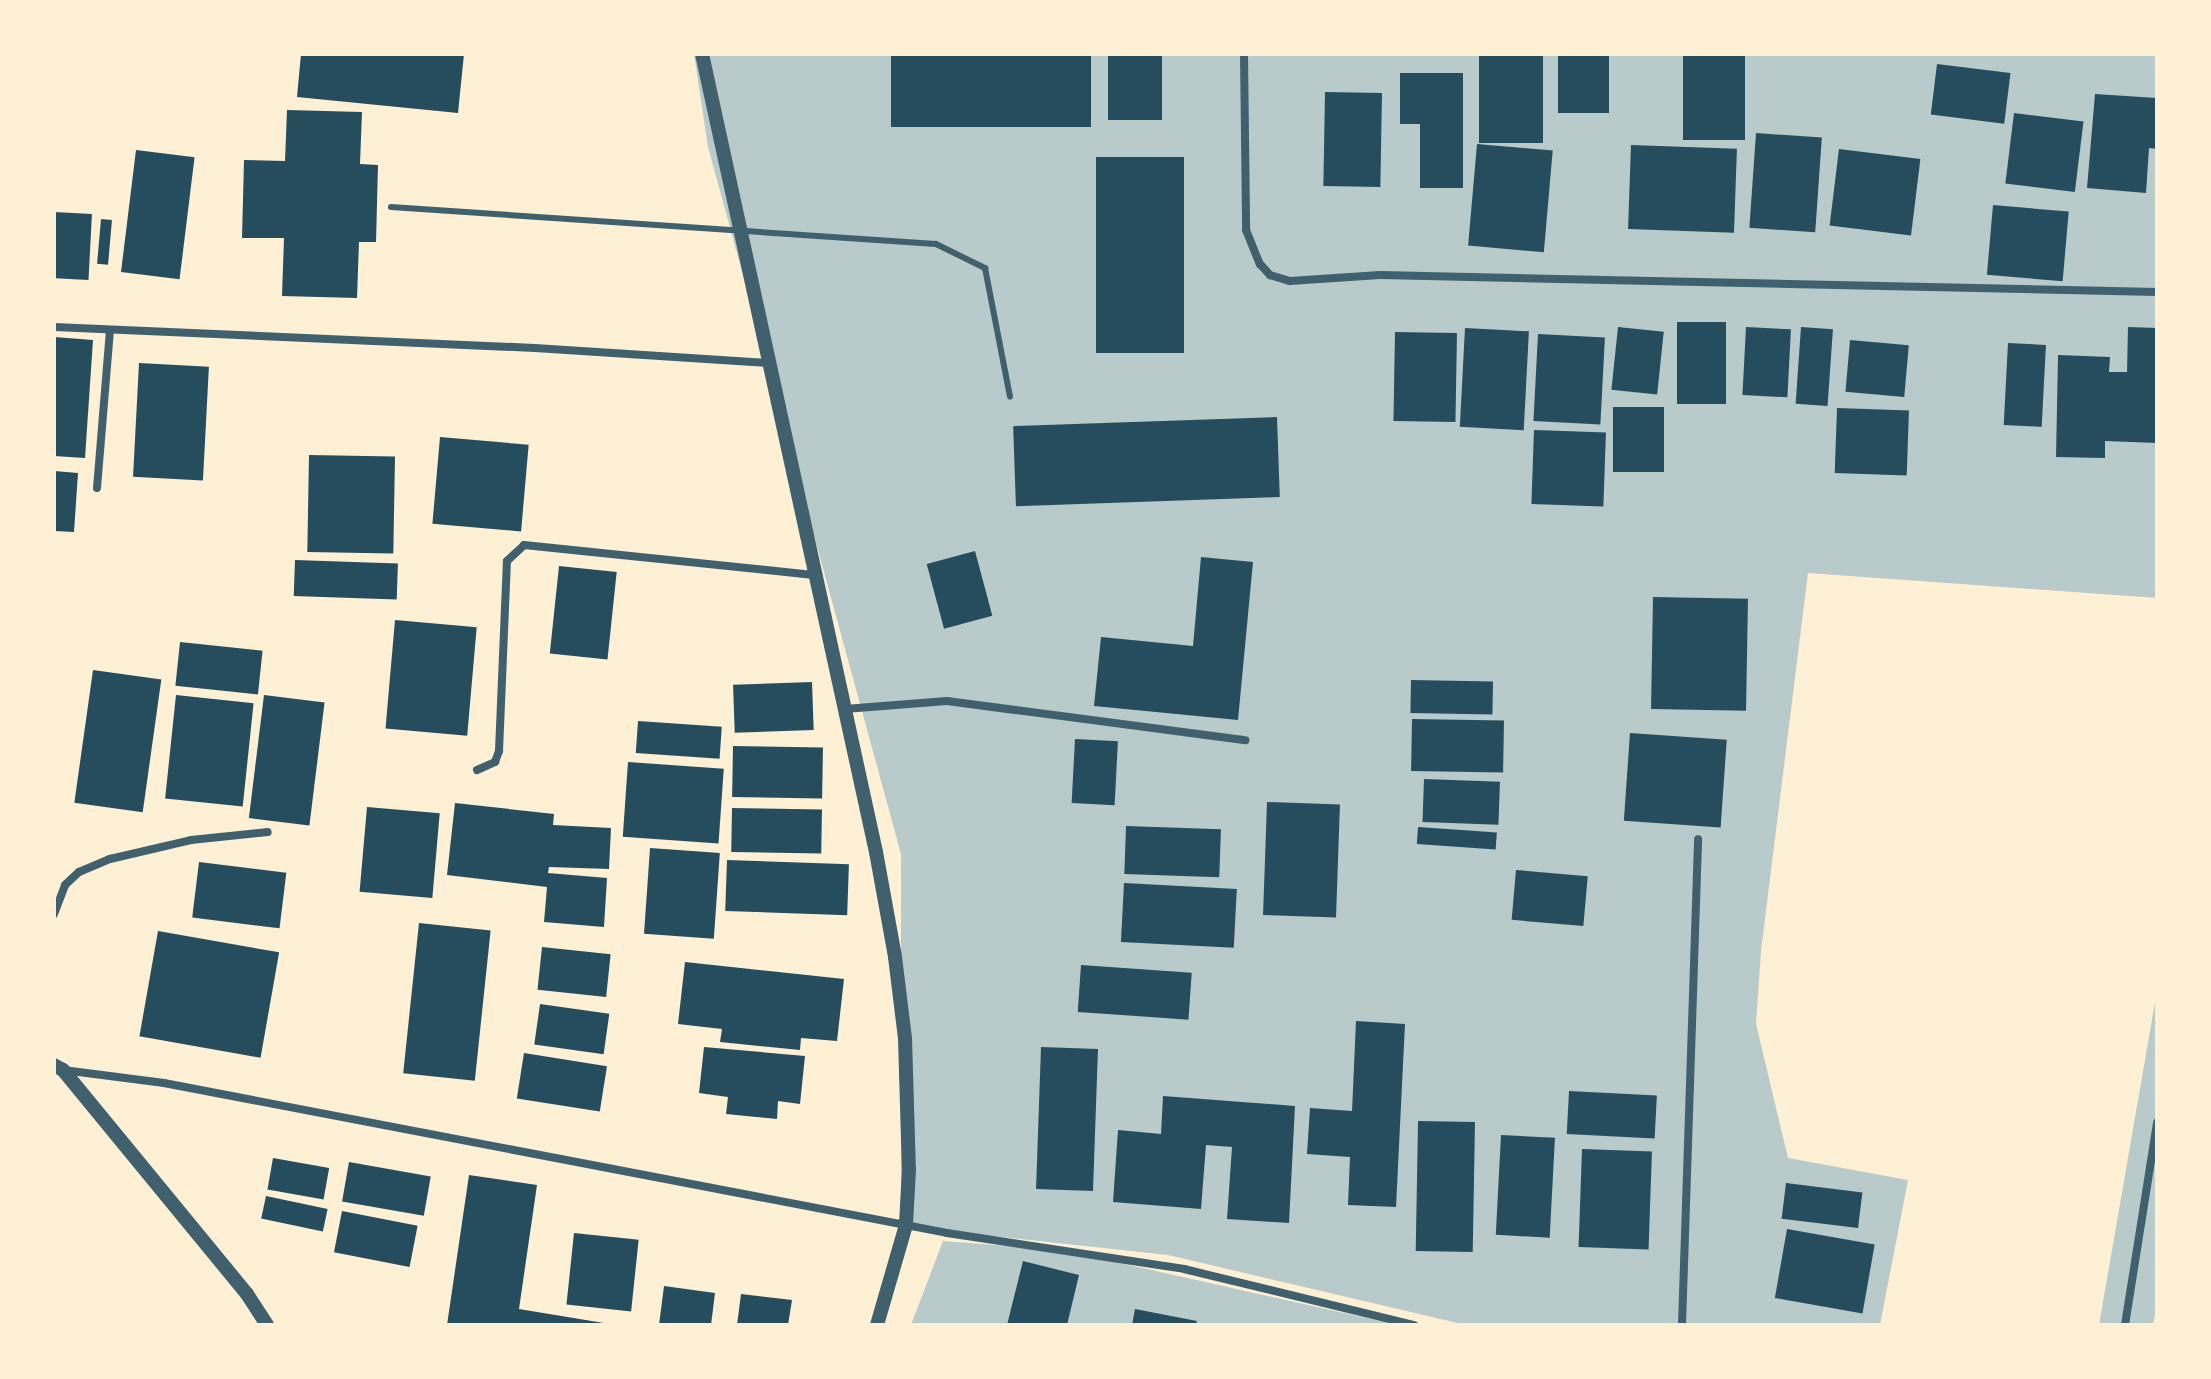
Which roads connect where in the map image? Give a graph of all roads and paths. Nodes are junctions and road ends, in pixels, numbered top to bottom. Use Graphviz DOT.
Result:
graph roads {
  1 [pos="702,54"];
  2 [pos="1244,54"];
  3 [pos="391,207"];
  4 [pos="740,231"];
  5 [pos="2157,292"];
  6 [pos="54,327"];
  7 [pos="110,331"];
  8 [pos="769,363"];
  9 [pos="1010,397"];
  10 [pos="97,488"];
  11 [pos="813,575"];
  12 [pos="845,709"];
  13 [pos="1245,740"];
  14 [pos="477,770"];
  15 [pos="268,832"];
  16 [pos="1698,839"];
  17 [pos="54,914"];
  18 [pos="58,1068"];
  19 [pos="2157,1123"];
  20 [pos="906,1225"];
  21 [pos="267,1325"];
  22 [pos="877,1325"];
  23 [pos="1414,1325"];
  24 [pos="1682,1325"];
  25 [pos="2125,1325"];
  1 -- 4 [label="street"];
  2 -- 5 [label="street"];
  3 -- 4 [label="lane"];
  4 -- 8 [label="street"];
  4 -- 9 [label="lane"];
  6 -- 7 [label="street"];
  7 -- 8 [label="street"];
  7 -- 10 [label="street"];
  8 -- 11 [label="street"];
  11 -- 12 [label="street"];
  11 -- 14 [label="street"];
  12 -- 13 [label="street"];
  12 -- 20 [label="street"];
  15 -- 17 [label="street"];
  16 -- 24 [label="street"];
  18 -- 20 [label="street"];
  18 -- 21 [label="street"];
  19 -- 25 [label="street"];
  20 -- 22 [label="street"];
  20 -- 23 [label="street"];
}
